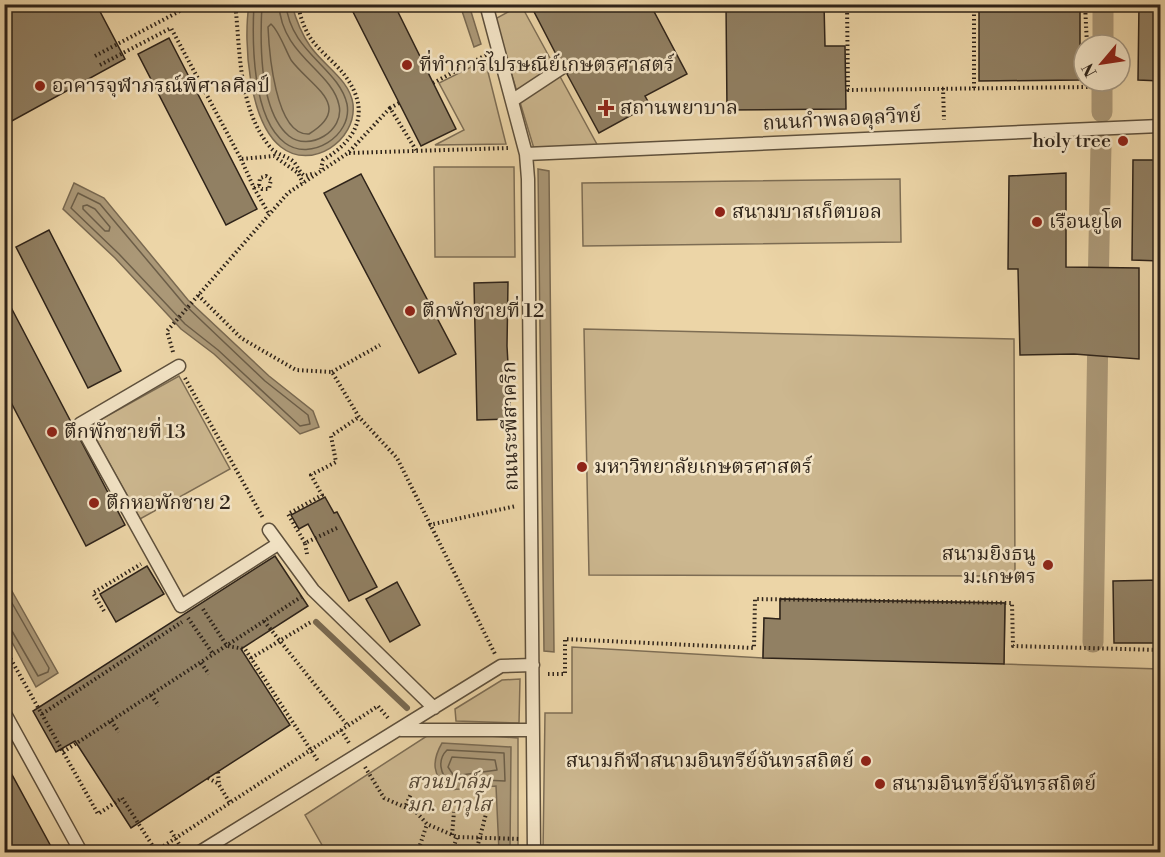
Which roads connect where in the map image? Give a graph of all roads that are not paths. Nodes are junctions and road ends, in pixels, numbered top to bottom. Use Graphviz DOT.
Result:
graph roads {
  1 [pos="486,4"];
  2 [pos="563,67"];
  3 [pos="513,100"];
  4 [pos="1161,126"];
  5 [pos="526,154"];
  6 [pos="178,366"];
  7 [pos="269,530"];
  8 [pos="278,544"];
  9 [pos="533,665"];
  10 [pos="434,708"];
  11 [pos="4,712"];
  12 [pos="398,730"];
  13 [pos="532,730"];
  14 [pos="81,852"];
  15 [pos="200,852"];
  16 [pos="534,852"];
  1 -- 3 [label="lane, ถนนระพีสาคริก"];
  2 -- 3 [label="lane"];
  3 -- 5 [label="lane, ถนนระพีสาคริก"];
  4 -- 5 [label="lane, ถนนกำพลอดุลวิทย์"];
  5 -- 9 [label="lane, ถนนระพีสาคริก"];
  6 -- 8 [label="lane"];
  7 -- 8 [label="lane"];
  8 -- 10 [label="lane"];
  9 -- 10 [label="lane"];
  9 -- 13 [label="lane, ถนนระพีสาคริก"];
  10 -- 12 [label="lane"];
  11 -- 14 [label="lane"];
  12 -- 13 [label="lane"];
  12 -- 15 [label="lane"];
  13 -- 16 [label="lane, ถนนระพีสาคริก"];
}
